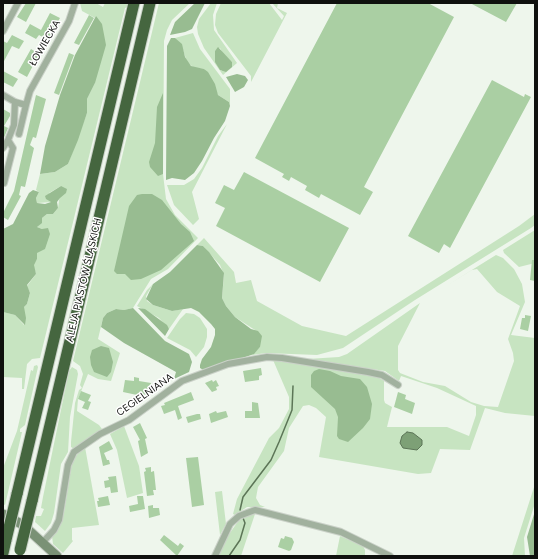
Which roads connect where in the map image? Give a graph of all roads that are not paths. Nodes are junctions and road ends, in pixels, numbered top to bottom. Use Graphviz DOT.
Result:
graph roads {
  1 [pos="18,3"];
  2 [pos="75,3"];
  3 [pos="134,3"];
  4 [pos="150,3"];
  5 [pos="3,31"];
  6 [pos="3,94"];
  7 [pos="15,102"];
  8 [pos="26,105"];
  9 [pos="19,134"];
  10 [pos="8,140"];
  11 [pos="3,148"];
  12 [pos="4,183"];
  13 [pos="398,385"];
  14 [pos="3,514"];
  15 [pos="42,542"];
  16 [pos="47,552"];
  17 [pos="3,553"];
  18 [pos="19,553"];
  19 [pos="57,556"];
  20 [pos="215,556"];
  21 [pos="390,556"];
  1 -- 5 [label="street"];
  2 -- 8 [label="street, ŁOWIECKA"];
  3 -- 17 [label="highway, ALEJA PIASTÓW ŚLĄSKICH, bridge"];
  4 -- 18 [label="highway, ALEJA PIASTÓW ŚLĄSKICH, bridge"];
  6 -- 7 [label="street"];
  7 -- 8 [label="street"];
  7 -- 10 [label="street"];
  8 -- 9 [label="street"];
  10 -- 11 [label="street"];
  10 -- 12 [label="street"];
  13 -- 15 [label="street, CEGIELNIANA"];
  14 -- 15 [label="street"];
  15 -- 16 [label="street"];
  16 -- 19 [label="street"];
  20 -- 21 [label="street"];
}
